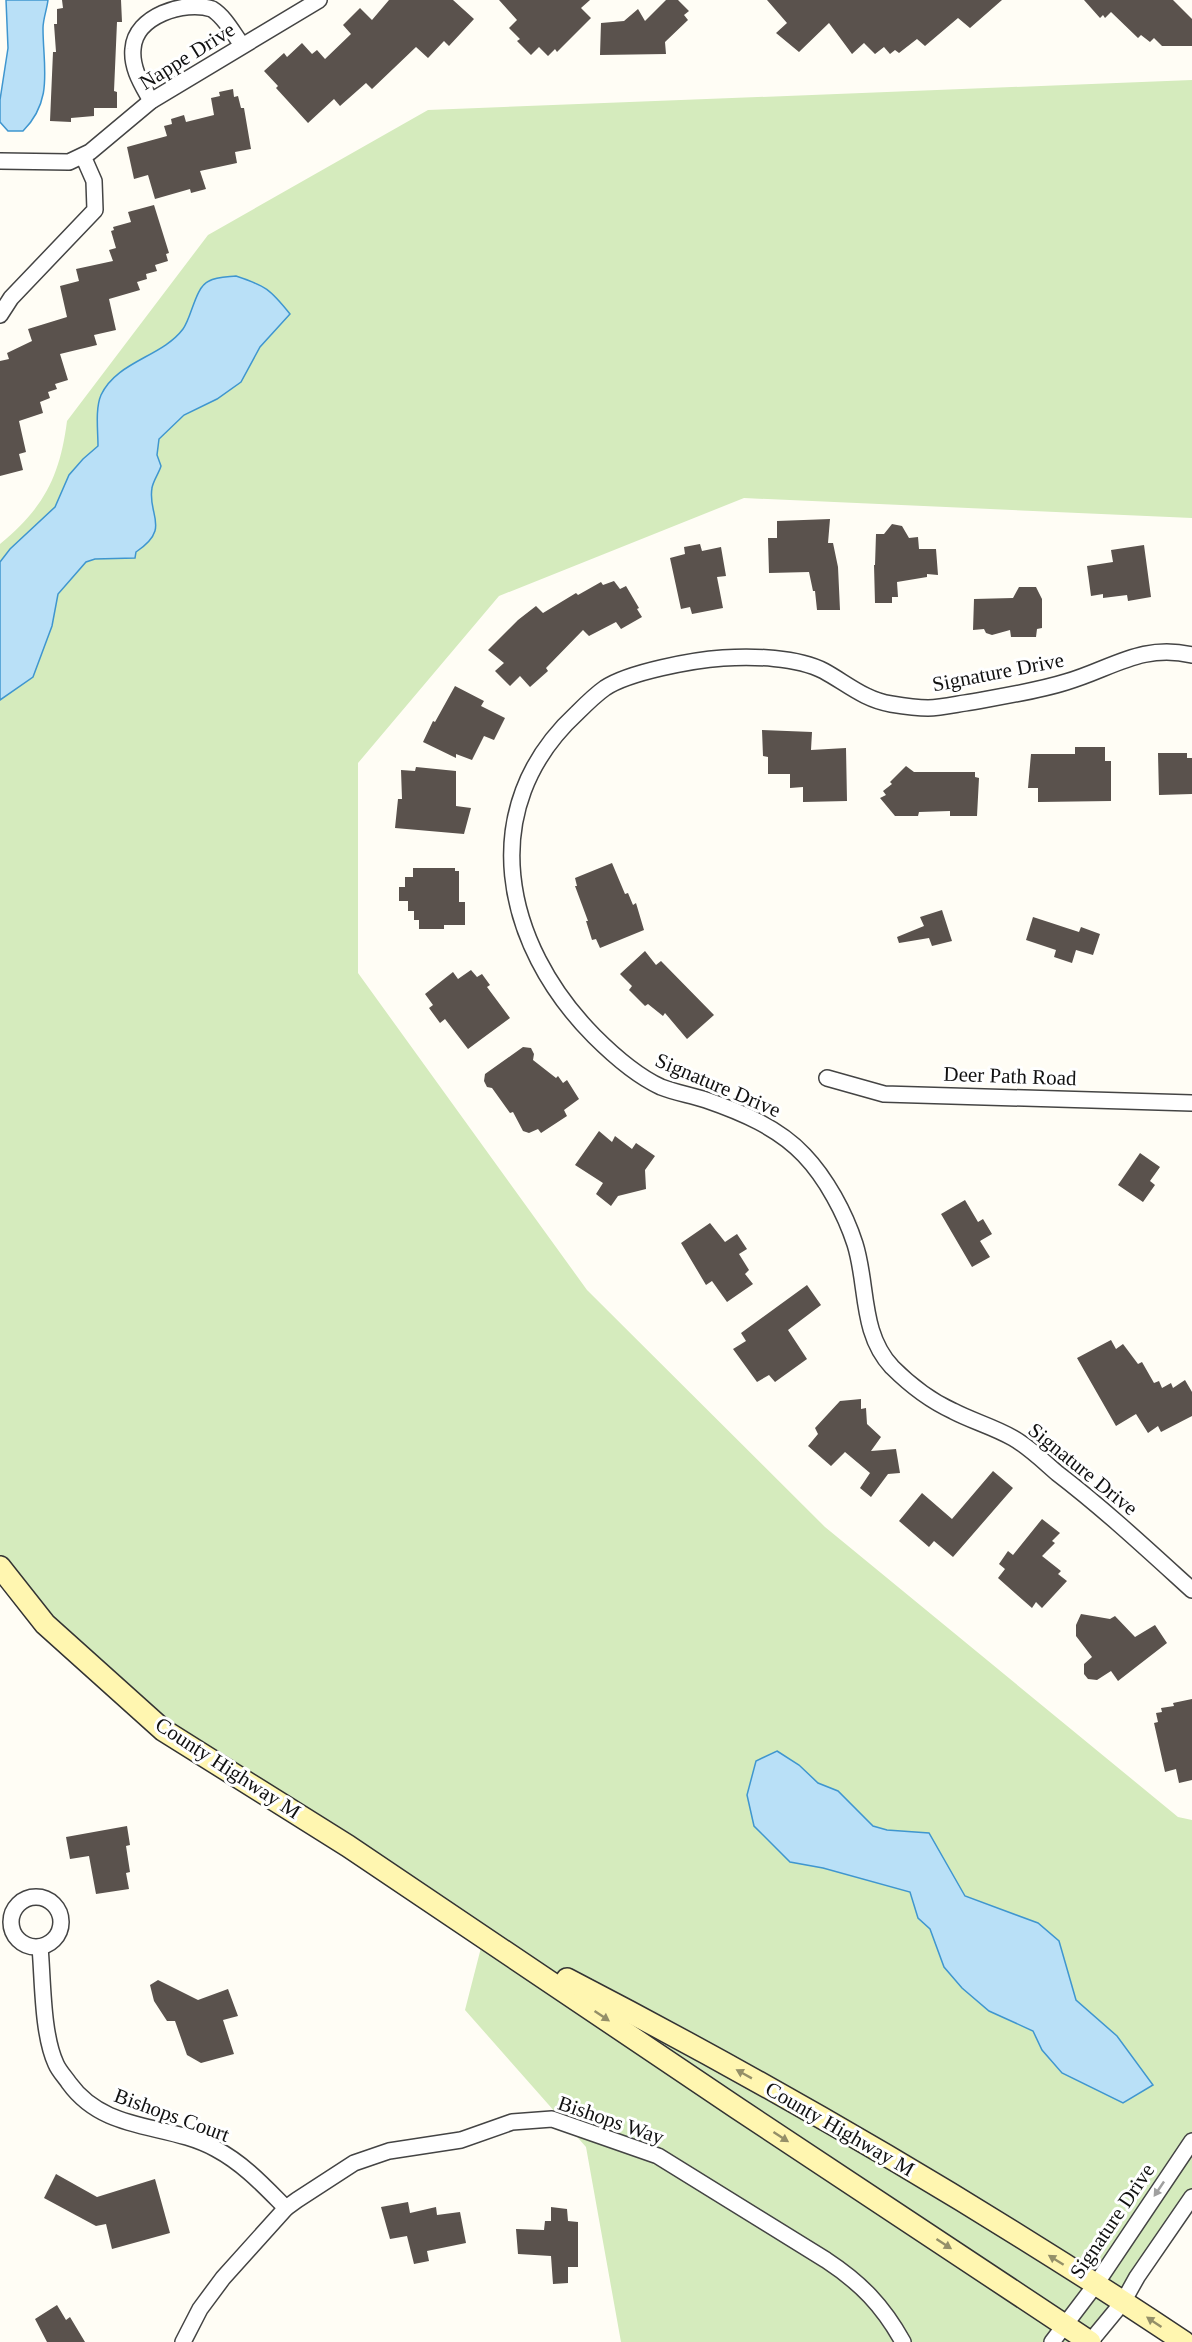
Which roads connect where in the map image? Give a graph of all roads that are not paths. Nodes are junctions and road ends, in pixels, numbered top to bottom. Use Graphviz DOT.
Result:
graph roads {
  1 [pos="319,0"];
  2 [pos="242,45"];
  3 [pos="152,101"];
  4 [pos="83,156"];
  5 [pos="0,160"];
  6 [pos="0,315"];
  7 [pos="1192,656"];
  8 [pos="827,1078"];
  9 [pos="1192,1103"];
  10 [pos="0,1567"];
  11 [pos="1192,1590"];
  12 [pos="484,1936"];
  13 [pos="40,1947"];
  14 [pos="1192,2141"];
  15 [pos="1192,2197"];
  16 [pos="286,2208"];
  17 [pos="1096,2284"];
  18 [pos="1123,2301"];
  19 [pos="1064,2324"];
  20 [pos="183,2342"];
  21 [pos="903,2342"];
  22 [pos="1052,2342"];
  23 [pos="1090,2342"];
  24 [pos="1184,2342"];
  1 -- 2 [label="street, Nappe Drive"];
  2 -- 3 [label="street, Nappe Drive"];
  2 -- 3 [label="street"];
  3 -- 4 [label="street, Nappe Drive"];
  4 -- 5 [label="street, Nappe Drive"];
  4 -- 6 [label="street"];
  7 -- 11 [label="street, Signature Drive"];
  8 -- 9 [label="street, Deer Path Road"];
  10 -- 12 [label="main road, County Highway M"];
  17 -- 12 [label="main road, County Highway M, one-way"];
  12 -- 19 [label="main road, County Highway M, one-way"];
  13 -- 16 [label="street, Bishops Court"];
  14 -- 17 [label="street, Signature Drive, one-way"];
  15 -- 18 [label="street"];
  16 -- 20 [label="street, Bishops Way"];
  16 -- 21 [label="street, Bishops Way"];
  17 -- 18 [label="main road, County Highway M"];
  17 -- 19 [label="street, Signature Drive"];
  18 -- 23 [label="street"];
  24 -- 18 [label="main road, County Highway M, one-way"];
  19 -- 22 [label="street"];
  19 -- 23 [label="main road, County Highway M"];
}
